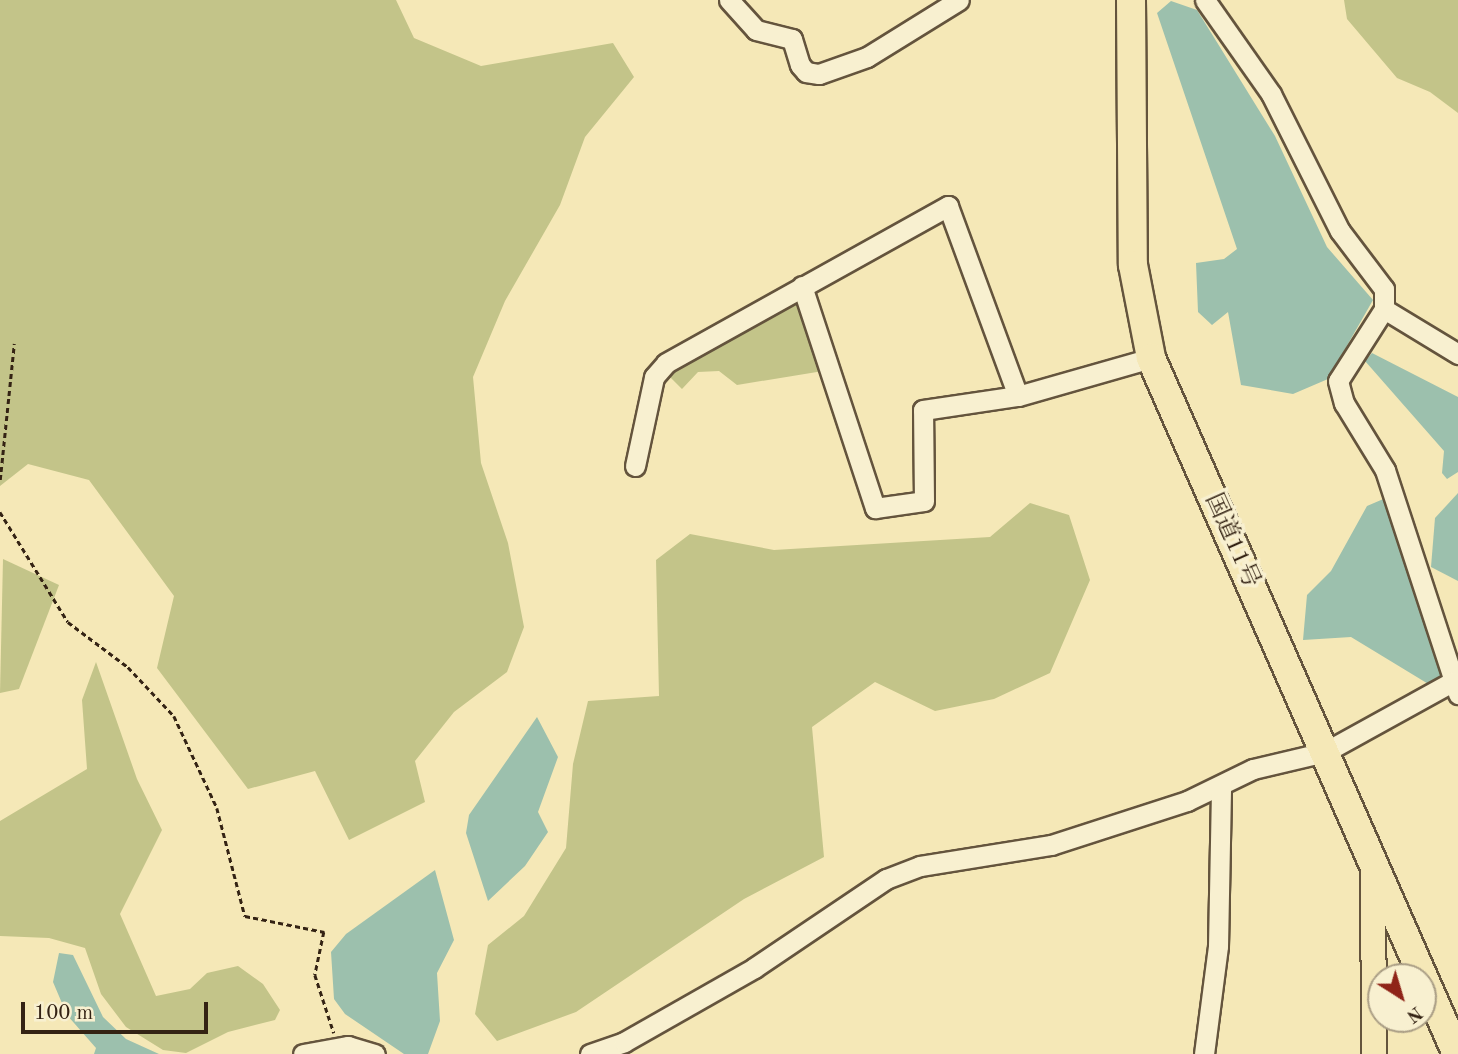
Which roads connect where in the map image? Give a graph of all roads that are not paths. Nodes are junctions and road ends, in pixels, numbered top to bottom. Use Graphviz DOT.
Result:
graph roads {
  1 [pos="729,0"];
  2 [pos="959,0"];
  3 [pos="1131,0"];
  4 [pos="1205,0"];
  5 [pos="802,286"];
  6 [pos="1384,309"];
  7 [pos="1458,354"];
  8 [pos="1151,358"];
  9 [pos="1018,396"];
  10 [pos="635,466"];
  11 [pos="1451,655"];
  12 [pos="1455,688"];
  13 [pos="1325,752"];
  14 [pos="1221,789"];
  15 [pos="1373,860"];
  16 [pos="334,1046"];
  17 [pos="303,1054"];
  18 [pos="375,1054"];
  19 [pos="590,1054"];
  20 [pos="1204,1054"];
  21 [pos="1374,1054"];
  22 [pos="1457,1054"];
  1 -- 2 [label="street"];
  3 -- 8 [label="highway, 国道11号"];
  4 -- 6 [label="street"];
  5 -- 9 [label="street"];
  5 -- 9 [label="street"];
  5 -- 10 [label="street"];
  6 -- 7 [label="street"];
  6 -- 11 [label="street"];
  8 -- 9 [label="street"];
  8 -- 13 [label="highway, 国道11号"];
  11 -- 12 [label="street"];
  12 -- 13 [label="street"];
  13 -- 14 [label="street"];
  13 -- 15 [label="highway, 国道11号"];
  14 -- 19 [label="street"];
  14 -- 20 [label="street"];
  15 -- 21 [label="main road"];
  15 -- 22 [label="highway, 国道11号"];
  16 -- 17 [label="street"];
  16 -- 18 [label="street"];
}
